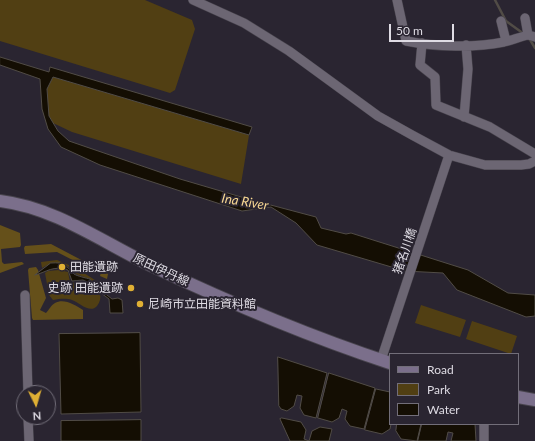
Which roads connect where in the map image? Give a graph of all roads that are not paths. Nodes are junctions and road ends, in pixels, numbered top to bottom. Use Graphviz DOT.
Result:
graph roads {
  1 [pos="192,0"];
  2 [pos="397,0"];
  3 [pos="525,18"];
  4 [pos="501,21"];
  5 [pos="532,36"];
  6 [pos="506,42"];
  7 [pos="422,43"];
  8 [pos="466,45"];
  9 [pos="464,116"];
  10 [pos="450,154"];
  11 [pos="535,154"];
  12 [pos="535,161"];
  13 [pos="0,201"];
  14 [pos="25,295"];
  15 [pos="385,361"];
  16 [pos="28,385"];
  17 [pos="519,397"];
  18 [pos="535,400"];
  19 [pos="28,425"];
  20 [pos="484,425"];
  21 [pos="29,441"];
  22 [pos="484,441"];
  1 -- 10 [label="street"];
  2 -- 7 [label="street"];
  3 -- 5 [label="street"];
  4 -- 6 [label="street"];
  5 -- 6 [label="street"];
  6 -- 8 [label="street"];
  7 -- 8 [label="street"];
  7 -- 9 [label="street"];
  8 -- 9 [label="street"];
  9 -- 11 [label="street"];
  10 -- 12 [label="street"];
  10 -- 15 [label="street, 猪名川橋"];
  13 -- 15 [label="street, 原田伊丹線"];
  14 -- 16 [label="street"];
  17 -- 18 [label="street"];
  19 -- 21 [label="street"];
  20 -- 22 [label="street"];
}
